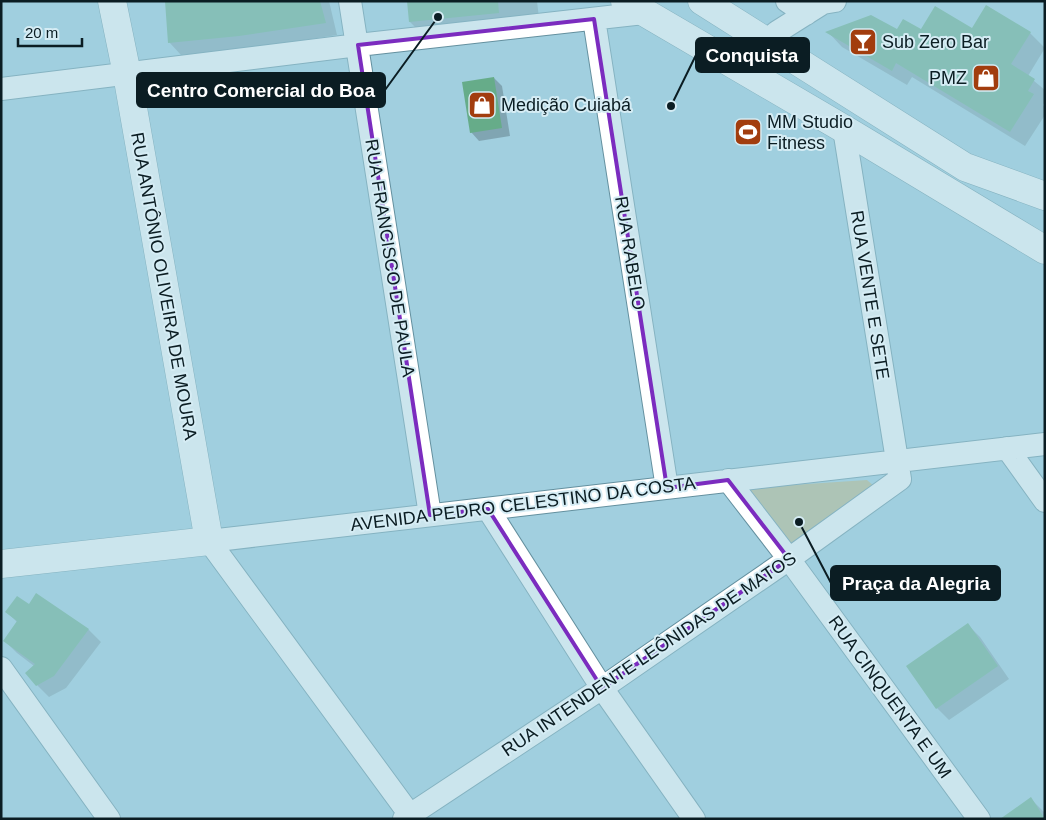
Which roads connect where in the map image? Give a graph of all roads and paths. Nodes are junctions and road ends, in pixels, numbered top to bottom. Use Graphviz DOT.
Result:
graph roads {
  1 [pos="112,1"];
  2 [pos="350,1"];
  3 [pos="702,1"];
  4 [pos="787,1"];
  5 [pos="822,5"];
  6 [pos="634,7"];
  7 [pos="583,13"];
  8 [pos="765,42"];
  9 [pos="358,45"];
  10 [pos="127,74"];
  11 [pos="1,89"];
  12 [pos="844,129"];
  13 [pos="1045,196"];
  14 [pos="1045,250"];
  15 [pos="1045,444"];
  16 [pos="1008,448"];
  17 [pos="897,461"];
  18 [pos="728,480"];
  19 [pos="666,488"];
  20 [pos="1045,501"];
  21 [pos="488,509"];
  22 [pos="430,515"];
  23 [pos="209,541"];
  24 [pos="789,559"];
  25 [pos="1,564"];
  26 [pos="1,668"];
  27 [pos="602,688"];
  28 [pos="409,817"];
  29 [pos="109,819"];
  30 [pos="694,819"];
  31 [pos="979,819"];
  1 -- 10 [label="main road, RUA ANTÔNIO OLIVEIRA DE MOURA"];
  2 -- 9 [label="street, RUA FRANCISCO DE PAULA"];
  3 -- 8 [label="main road"];
  4 -- 5 [label="street"];
  5 -- 8 [label="street"];
  6 -- 7 [label="street"];
  6 -- 12 [label="main road"];
  7 -- 9 [label="street"];
  7 -- 19 [label="street, RUA RABELO"];
  8 -- 13 [label="main road"];
  9 -- 10 [label="street"];
  9 -- 22 [label="street, RUA FRANCISCO DE PAULA"];
  10 -- 11 [label="street"];
  10 -- 23 [label="main road, RUA ANTÔNIO OLIVEIRA DE MOURA"];
  12 -- 14 [label="main road"];
  12 -- 17 [label="street, RUA VENTE E SETE"];
  15 -- 16 [label="street, AVENIDA PEDRO CELESTINO DA COSTA"];
  16 -- 17 [label="street, AVENIDA PEDRO CELESTINO DA COSTA"];
  16 -- 20 [label="street"];
  17 -- 18 [label="street, AVENIDA PEDRO CELESTINO DA COSTA"];
  17 -- 24 [label="street, RUA INTENDENTE LEÔNIDAS DE MATOS"];
  18 -- 19 [label="street, AVENIDA PEDRO CELESTINO DA COSTA"];
  18 -- 24 [label="street, RUA CINQUENTA E UM"];
  19 -- 21 [label="street, AVENIDA PEDRO CELESTINO DA COSTA"];
  21 -- 22 [label="street, AVENIDA PEDRO CELESTINO DA COSTA"];
  21 -- 27 [label="street"];
  22 -- 23 [label="street, AVENIDA PEDRO CELESTINO DA COSTA"];
  23 -- 25 [label="main road, AVENIDA PEDRO CELESTINO DA COSTA"];
  23 -- 28 [label="street"];
  24 -- 27 [label="street, RUA INTENDENTE LEÔNIDAS DE MATOS"];
  24 -- 31 [label="street, RUA CINQUENTA E UM"];
  26 -- 29 [label="street"];
  27 -- 28 [label="street, RUA INTENDENTE LEÔNIDAS DE MATOS"];
  27 -- 30 [label="street"];
}
